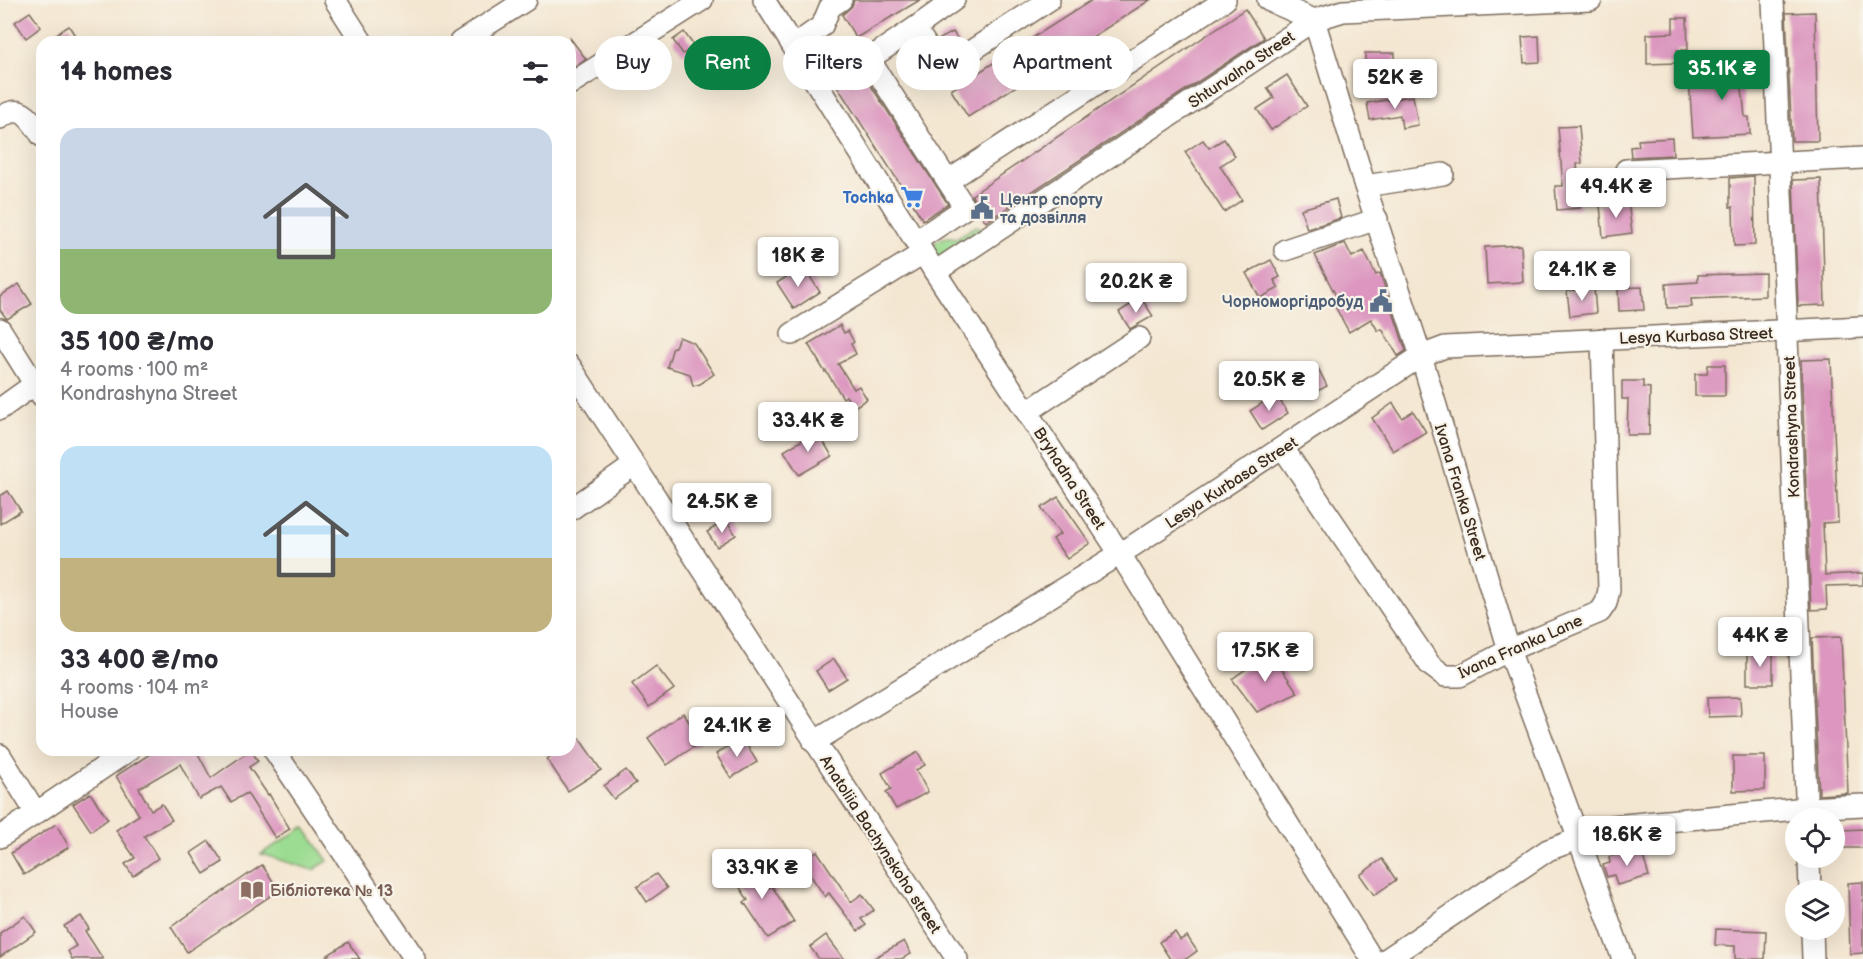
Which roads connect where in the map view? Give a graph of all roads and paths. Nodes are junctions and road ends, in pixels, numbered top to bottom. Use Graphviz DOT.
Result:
graph roads {
  1 [pos="335,0"];
  2 [pos="526,0"];
  3 [pos="702,0"];
  4 [pos="764,0"];
  5 [pos="841,0"];
  6 [pos="954,0"];
  7 [pos="1049,0"];
  8 [pos="1226,0"];
  9 [pos="1268,0"];
  10 [pos="1591,0"];
  11 [pos="1773,0"];
  12 [pos="1364,5"];
  13 [pos="1314,20"];
  14 [pos="915,28"];
  15 [pos="358,36"];
  16 [pos="469,36"];
  17 [pos="787,36"];
  18 [pos="808,36"];
  19 [pos="576,80"];
  20 [pos="821,90"];
  21 [pos="0,118"];
  22 [pos="36,128"];
  23 [pos="1863,158"];
  24 [pos="1779,161"];
  25 [pos="1626,170"];
  26 [pos="1443,174"];
  27 [pos="948,181"];
  28 [pos="1365,186"];
  29 [pos="1377,219"];
  30 [pos="920,247"];
  31 [pos="1286,250"];
  32 [pos="935,272"];
  33 [pos="1863,327"];
  34 [pos="0,329"];
  35 [pos="1787,332"];
  36 [pos="792,334"];
  37 [pos="1139,338"];
  38 [pos="1602,339"];
  39 [pos="1421,356"];
  40 [pos="576,375"];
  41 [pos="36,382"];
  42 [pos="36,388"];
  43 [pos="0,409"];
  44 [pos="1027,412"];
  45 [pos="1283,448"];
  46 [pos="634,465"];
  47 [pos="576,506"];
  48 [pos="1120,554"];
  49 [pos="1509,650"];
  50 [pos="814,742"];
  51 [pos="0,755"];
  52 [pos="120,756"];
  53 [pos="278,756"];
  54 [pos="1863,806"];
  55 [pos="1807,808"];
  56 [pos="1845,809"];
  57 [pos="36,813"];
  58 [pos="1785,815"];
  59 [pos="0,837"];
  60 [pos="1578,837"];
  61 [pos="1812,940"];
  62 [pos="415,959"];
  63 [pos="957,959"];
  64 [pos="1372,959"];
  65 [pos="1387,959"];
  66 [pos="1623,959"];
  67 [pos="1813,959"];
  1 -- 15 [label="street"];
  2 -- 16 [label="street"];
  3 -- 19 [label="street"];
  4 -- 17 [label="street, Bryhadna Street"];
  5 -- 18 [label="street"];
  6 -- 14 [label="street"];
  7 -- 14 [label="street"];
  8 -- 27 [label="street"];
  9 -- 13 [label="street"];
  10 -- 12 [label="street, Shturvalna Street"];
  11 -- 24 [label="street, Kondrashyna Street"];
  12 -- 13 [label="street, Shturvalna Street"];
  13 -- 28 [label="street, Ivana Franka Street"];
  13 -- 32 [label="street, Shturvalna Street"];
  14 -- 27 [label="street"];
  20 -- 30 [label="street, Bryhadna Street"];
  21 -- 22 [label="street"];
  23 -- 24 [label="street"];
  24 -- 25 [label="street"];
  24 -- 35 [label="street, Kondrashyna Street"];
  26 -- 28 [label="street"];
  27 -- 30 [label="street"];
  28 -- 29 [label="street, Ivana Franka Street"];
  29 -- 31 [label="street"];
  29 -- 39 [label="street, Ivana Franka Street"];
  30 -- 32 [label="street, Bryhadna Street"];
  30 -- 36 [label="street"];
  32 -- 44 [label="street, Bryhadna Street"];
  33 -- 35 [label="street, Lesya Kurbasa Street"];
  34 -- 41 [label="street"];
  35 -- 38 [label="street, Lesya Kurbasa Street"];
  35 -- 55 [label="street, Kondrashyna Street"];
  37 -- 44 [label="street"];
  38 -- 39 [label="street, Lesya Kurbasa Street"];
  38 -- 49 [label="street, Ivana Franka Lane"];
  39 -- 45 [label="street, Lesya Kurbasa Street"];
  39 -- 49 [label="street, Ivana Franka Street"];
  40 -- 46 [label="street, Anatoliia Bachynskoho street"];
  42 -- 43 [label="street"];
  44 -- 48 [label="street, Bryhadna Street"];
  45 -- 48 [label="street, Lesya Kurbasa Street"];
  45 -- 49 [label="street, Ivana Franka Lane"];
  46 -- 47 [label="street"];
  46 -- 50 [label="street, Anatoliia Bachynskoho street"];
  48 -- 50 [label="street, Lesya Kurbasa Street"];
  48 -- 64 [label="street, Bryhadna Street"];
  49 -- 60 [label="street, Ivana Franka Street"];
  50 -- 63 [label="street, Anatoliia Bachynskoho street"];
  51 -- 57 [label="street"];
  52 -- 57 [label="street"];
  53 -- 62 [label="street"];
  54 -- 56 [label="street"];
  57 -- 59 [label="street"];
  58 -- 60 [label="street"];
  60 -- 65 [label="street"];
  60 -- 66 [label="street, Ivana Franka Street"];
  61 -- 67 [label="street"];
}
